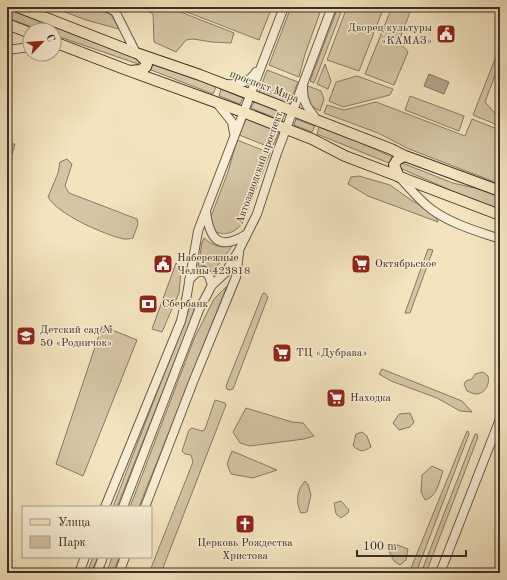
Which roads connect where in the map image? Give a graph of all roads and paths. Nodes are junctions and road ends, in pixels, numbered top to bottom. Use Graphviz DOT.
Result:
graph roads {
  1 [pos="18,7"];
  2 [pos="105,7"];
  3 [pos="284,7"];
  4 [pos="332,7"];
  5 [pos="7,24"];
  6 [pos="22,30"];
  7 [pos="62,45"];
  8 [pos="22,48"];
  9 [pos="7,50"];
  10 [pos="136,53"];
  11 [pos="261,64"];
  12 [pos="130,71"];
  13 [pos="304,81"];
  14 [pos="223,84"];
  15 [pos="250,94"];
  16 [pos="216,102"];
  17 [pos="292,111"];
  18 [pos="243,112"];
  19 [pos="319,121"];
  20 [pos="286,129"];
  21 [pos="234,136"];
  22 [pos="405,156"];
  23 [pos="399,177"];
  24 [pos="499,190"];
  25 [pos="205,209"];
  26 [pos="500,215"];
  27 [pos="248,233"];
  28 [pos="500,240"];
  29 [pos="239,250"];
  30 [pos="189,280"];
  31 [pos="212,285"];
  32 [pos="500,419"];
  33 [pos="105,506"];
  34 [pos="123,506"];
  35 [pos="145,506"];
  36 [pos="85,558"];
  37 [pos="103,558"];
  38 [pos="126,558"];
  39 [pos="79,573"];
  40 [pos="97,573"];
  41 [pos="119,573"];
  42 [pos="440,573"];
  1 -- 10 [label="main road, проспект Мира"];
  2 -- 10 [label="street"];
  3 -- 11 [label="street"];
  4 -- 13 [label="street, Автозаводский проспект"];
  5 -- 6 [label="main road"];
  7 -- 12 [label="main road"];
  8 -- 9 [label="street"];
  10 -- 12 [label="main road"];
  10 -- 14 [label="main road, проспект Мира"];
  11 -- 14 [label="street"];
  11 -- 15 [label="street"];
  12 -- 16 [label="main road"];
  13 -- 17 [label="street, Автозаводский проспект"];
  13 -- 19 [label="street"];
  14 -- 15 [label="main road, проспект Мира"];
  15 -- 17 [label="main road, проспект Мира"];
  15 -- 18 [label="street"];
  16 -- 18 [label="main road"];
  16 -- 21 [label="street"];
  17 -- 19 [label="main road, проспект Мира"];
  17 -- 20 [label="street, Автозаводский проспект"];
  18 -- 20 [label="main road"];
  18 -- 21 [label="street"];
  19 -- 22 [label="main road, проспект Мира"];
  20 -- 23 [label="main road"];
  20 -- 27 [label="street, Автозаводский проспект"];
  21 -- 25 [label="street"];
  22 -- 23 [label="main road"];
  22 -- 24 [label="main road, проспект Мира"];
  23 -- 26 [label="main road"];
  23 -- 28 [label="street"];
  25 -- 27 [label="street"];
  25 -- 30 [label="street"];
  27 -- 29 [label="street, Автозаводский проспект"];
  29 -- 31 [label="street, Автозаводский проспект"];
  29 -- 35 [label="street"];
  30 -- 31 [label="street"];
  30 -- 33 [label="street"];
  31 -- 34 [label="street, Автозаводский проспект"];
  32 -- 42 [label="street"];
  36 -- 39 [label="street"];
  37 -- 40 [label="street"];
  38 -- 41 [label="street"];
}
